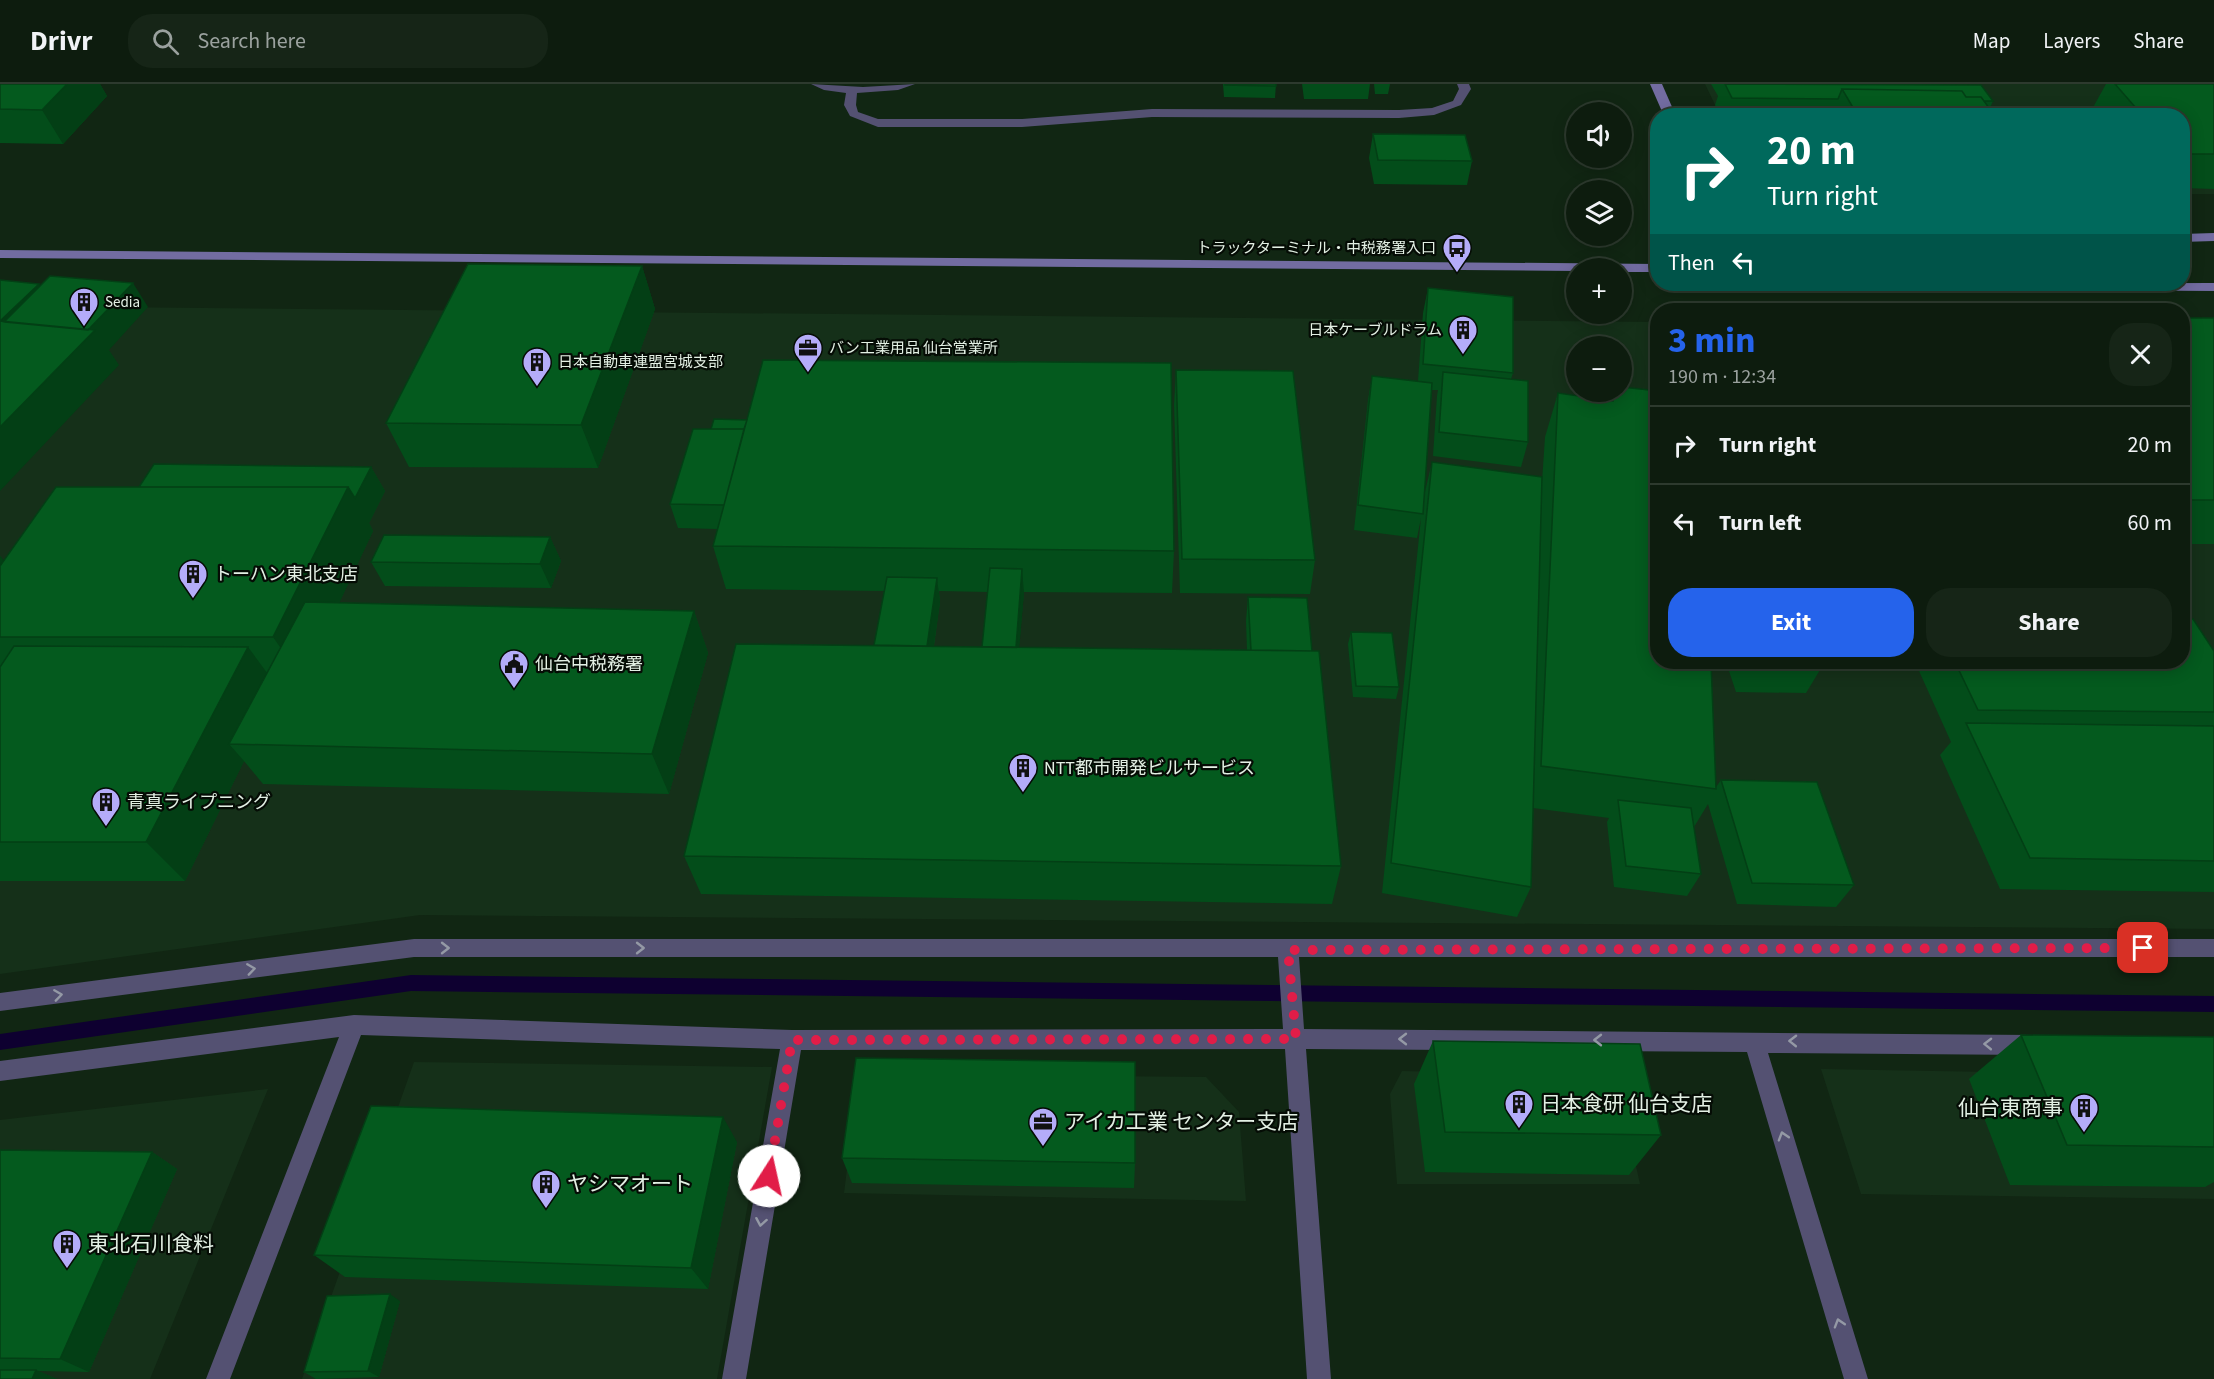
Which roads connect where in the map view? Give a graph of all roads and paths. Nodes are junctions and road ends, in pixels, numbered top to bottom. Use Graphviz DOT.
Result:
graph roads {
  1 [pos="817,84"];
  2 [pos="909,84"];
  3 [pos="1463,84"];
  4 [pos="1656,84"];
  5 [pos="852,90"];
  6 [pos="1666,108"];
  7 [pos="2214,237"];
  8 [pos="2190,238"];
  9 [pos="0,254"];
  10 [pos="1650,268"];
  11 [pos="2190,287"];
  12 [pos="2214,287"];
  13 [pos="2214,948"];
  14 [pos="1288,950"];
  15 [pos="0,1002"];
  16 [pos="354,1025"];
  17 [pos="1296,1039"];
  18 [pos="792,1040"];
  19 [pos="1754,1041"];
  20 [pos="2049,1045"];
  21 [pos="0,1071"];
  22 [pos="218,1379"];
  23 [pos="734,1379"];
  24 [pos="1319,1379"];
  25 [pos="1856,1379"];
  1 -- 5 [label="street"];
  2 -- 5 [label="street"];
  3 -- 5 [label="street"];
  4 -- 6 [label="street"];
  7 -- 8 [label="street"];
  9 -- 10 [label="street"];
  11 -- 12 [label="street"];
  13 -- 14 [label="street"];
  15 -- 14 [label="street, one-way"];
  14 -- 17 [label="street"];
  16 -- 18 [label="street"];
  16 -- 21 [label="street"];
  16 -- 22 [label="street"];
  17 -- 18 [label="street"];
  19 -- 17 [label="street, one-way"];
  17 -- 24 [label="street"];
  18 -- 23 [label="street, one-way"];
  20 -- 19 [label="street, one-way"];
  25 -- 19 [label="street, one-way"];
}
